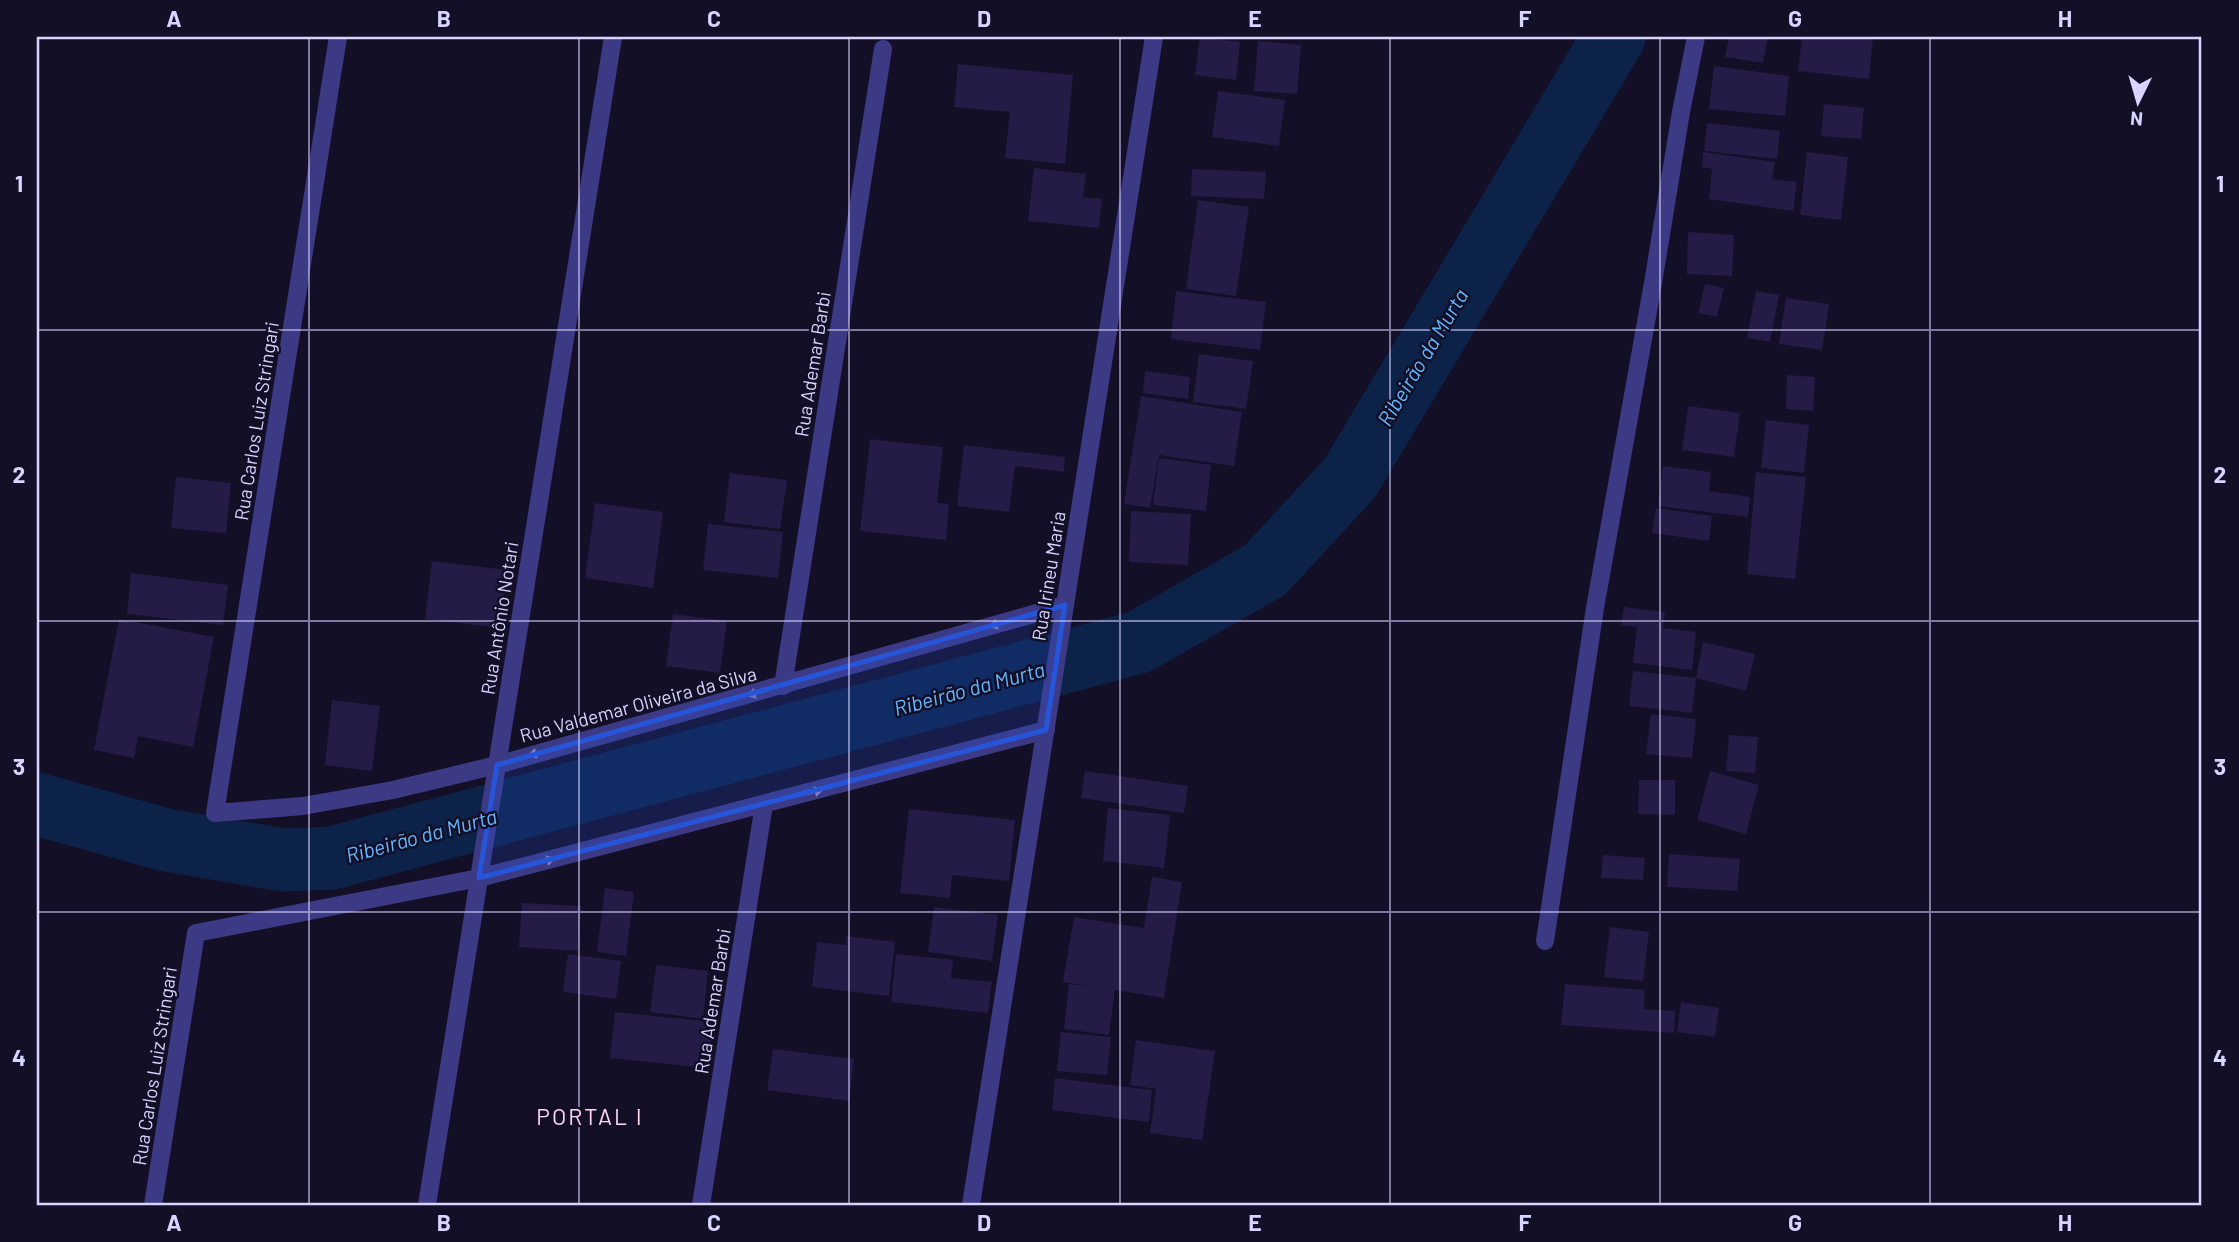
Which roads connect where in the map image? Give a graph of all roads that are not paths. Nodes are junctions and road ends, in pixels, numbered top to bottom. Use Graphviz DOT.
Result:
graph roads {
  1 [pos="338,37"];
  2 [pos="613,37"];
  3 [pos="1154,37"];
  4 [pos="1696,37"];
  5 [pos="883,49"];
  6 [pos="1064,613"];
  7 [pos="783,686"];
  8 [pos="1046,730"];
  9 [pos="496,772"];
  10 [pos="764,804"];
  11 [pos="215,813"];
  12 [pos="480,871"];
  13 [pos="1545,941"];
  14 [pos="153,1205"];
  15 [pos="427,1205"];
  16 [pos="701,1205"];
  17 [pos="971,1205"];
  1 -- 11 [label="street, Rua Carlos Luiz Stringari"];
  2 -- 9 [label="street, Rua Antônio Notari"];
  3 -- 6 [label="street, Rua Irineu Maria"];
  4 -- 13 [label="street"];
  5 -- 7 [label="street, Rua Ademar Barbi"];
  6 -- 7 [label="street, Rua Valdemar Oliveira da Silva, one-way"];
  6 -- 8 [label="street, Rua Irineu Maria"];
  7 -- 9 [label="street, Rua Valdemar Oliveira da Silva, one-way"];
  10 -- 8 [label="street, one-way"];
  8 -- 17 [label="street, Rua Irineu Maria"];
  9 -- 11 [label="street, Rua Valdemar Oliveira da Silva"];
  9 -- 12 [label="street, Rua Antônio Notari"];
  12 -- 10 [label="street, one-way"];
  10 -- 16 [label="street, Rua Ademar Barbi"];
  12 -- 14 [label="street, Rua Carlos Luiz Stringari"];
  12 -- 15 [label="street, Rua Antônio Notari"];
}
